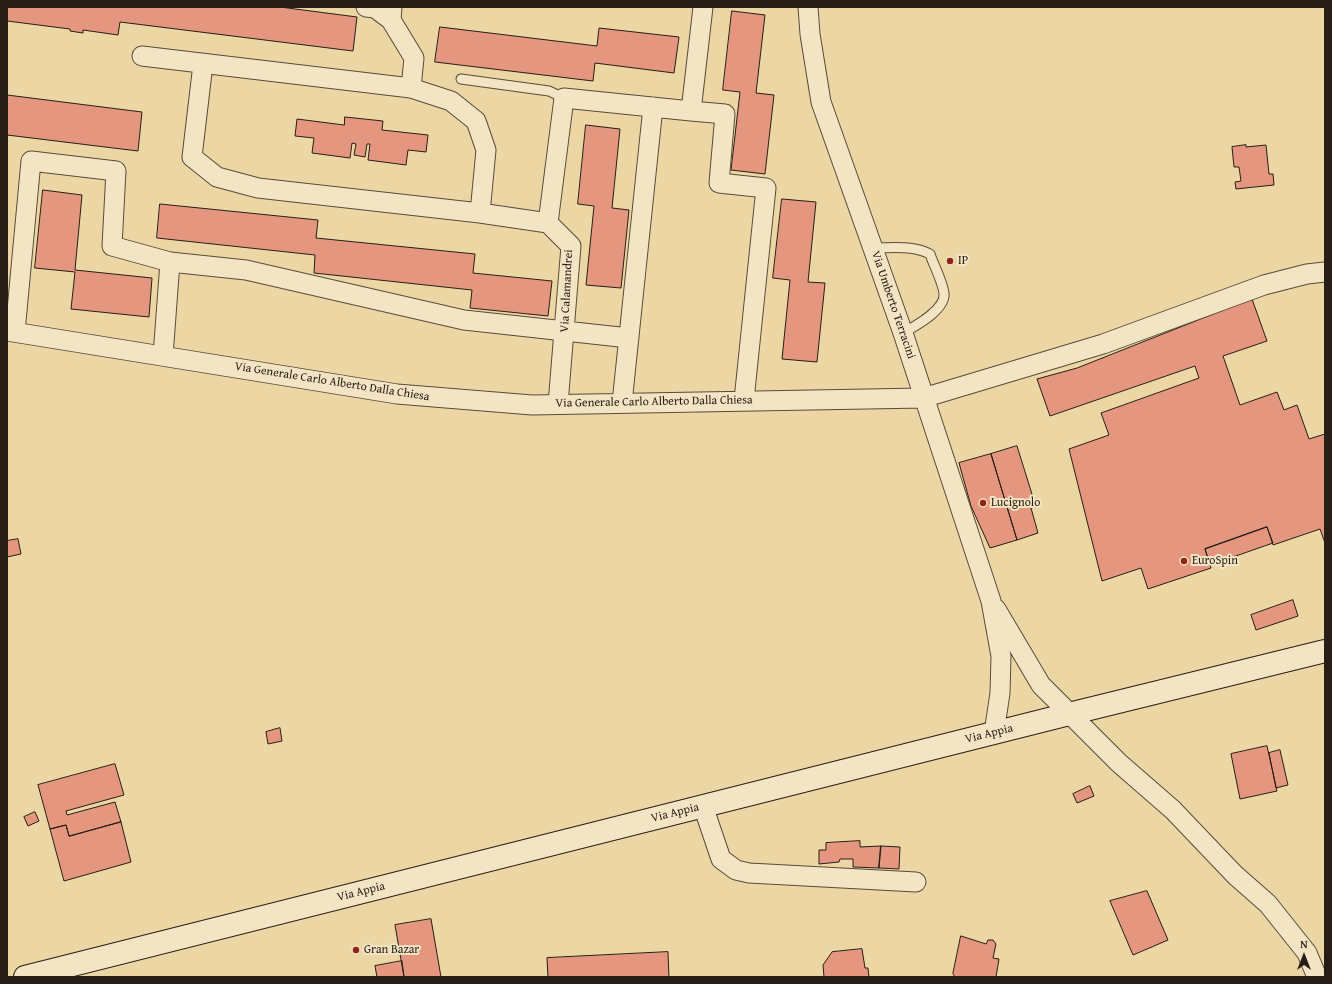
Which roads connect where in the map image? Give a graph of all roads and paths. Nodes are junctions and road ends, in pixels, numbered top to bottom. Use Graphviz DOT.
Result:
graph roads {
  1 [pos="366,7"];
  2 [pos="703,7"];
  3 [pos="808,7"];
  4 [pos="392,14"];
  5 [pos="142,56"];
  6 [pos="202,64"];
  7 [pos="461,79"];
  8 [pos="411,88"];
  9 [pos="564,98"];
  10 [pos="653,107"];
  11 [pos="691,111"];
  12 [pos="480,213"];
  13 [pos="548,223"];
  14 [pos="874,248"];
  15 [pos="170,262"];
  16 [pos="1325,272"];
  17 [pos="11,331"];
  18 [pos="564,331"];
  19 [pos="903,333"];
  20 [pos="629,338"];
  21 [pos="163,356"];
  22 [pos="923,398"];
  23 [pos="744,400"];
  24 [pos="622,403"];
  25 [pos="558,404"];
  26 [pos="991,601"];
  27 [pos="1325,651"];
  28 [pos="1069,714"];
  29 [pos="994,733"];
  30 [pos="703,806"];
  31 [pos="916,882"];
  32 [pos="25,977"];
  33 [pos="1317,977"];
  1 -- 4 [label="street"];
  2 -- 11 [label="street"];
  3 -- 14 [label="street, Via Umberto Terracini"];
  4 -- 8 [label="street"];
  5 -- 6 [label="street"];
  6 -- 8 [label="street"];
  6 -- 12 [label="street"];
  7 -- 9 [label="lane"];
  8 -- 12 [label="street"];
  9 -- 10 [label="street"];
  9 -- 13 [label="street"];
  10 -- 11 [label="street"];
  10 -- 20 [label="street"];
  11 -- 23 [label="street"];
  12 -- 13 [label="street"];
  13 -- 18 [label="street, Via Calamandrei"];
  14 -- 19 [label="street, Via Umberto Terracini"];
  14 -- 19 [label="lane"];
  15 -- 17 [label="street"];
  15 -- 18 [label="street"];
  15 -- 21 [label="street"];
  16 -- 22 [label="street, Via Generale Carlo Alberto Dalla Chiesa"];
  17 -- 21 [label="street, Via Generale Carlo Alberto Dalla Chiesa"];
  18 -- 20 [label="street"];
  18 -- 25 [label="street, Via Calamandrei"];
  19 -- 22 [label="street, Via Umberto Terracini"];
  20 -- 24 [label="street"];
  21 -- 25 [label="street, Via Generale Carlo Alberto Dalla Chiesa"];
  22 -- 23 [label="street, Via Generale Carlo Alberto Dalla Chiesa"];
  22 -- 26 [label="street, Via Umberto Terracini"];
  23 -- 24 [label="street, Via Generale Carlo Alberto Dalla Chiesa"];
  24 -- 25 [label="street, Via Generale Carlo Alberto Dalla Chiesa"];
  26 -- 28 [label="street"];
  26 -- 29 [label="street"];
  27 -- 28 [label="main road, Via Appia"];
  28 -- 29 [label="main road, Via Appia"];
  28 -- 33 [label="street"];
  29 -- 30 [label="main road, Via Appia"];
  30 -- 31 [label="street"];
  30 -- 32 [label="main road, Via Appia"];
}
